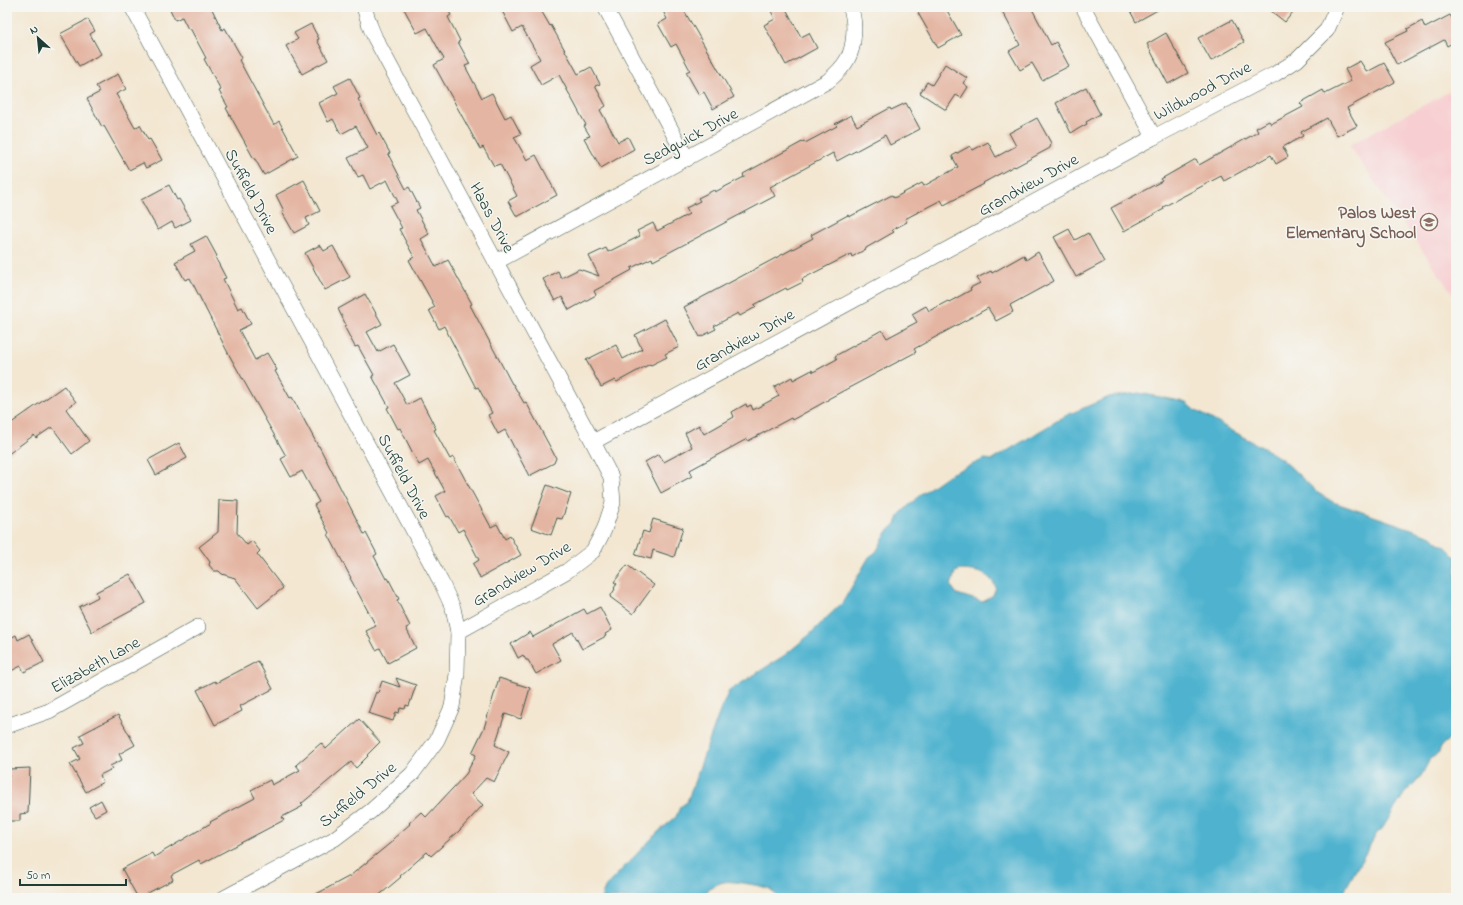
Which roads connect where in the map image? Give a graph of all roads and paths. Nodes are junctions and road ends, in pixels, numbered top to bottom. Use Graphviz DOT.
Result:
graph roads {
  1 [pos="132,7"];
  2 [pos="364,7"];
  3 [pos="605,7"];
  4 [pos="850,7"];
  5 [pos="1083,7"];
  6 [pos="1337,7"];
  7 [pos="1154,138"];
  8 [pos="687,159"];
  9 [pos="496,262"];
  10 [pos="594,442"];
  11 [pos="198,627"];
  12 [pos="458,632"];
  13 [pos="7,726"];
  14 [pos="224,898"];
  1 -- 12 [label="street, Suffield Drive"];
  2 -- 9 [label="street, Haas Drive"];
  3 -- 8 [label="street"];
  4 -- 8 [label="street, Sedgwick Drive"];
  5 -- 7 [label="street, Wildwood Drive"];
  6 -- 7 [label="street, Wildwood Drive"];
  7 -- 10 [label="street, Grandview Drive"];
  8 -- 9 [label="street, Sedgwick Drive"];
  9 -- 10 [label="street, Haas Drive"];
  10 -- 12 [label="street, Grandview Drive"];
  11 -- 13 [label="street, Elizabeth Lane"];
  12 -- 14 [label="street, Suffield Drive"];
}
